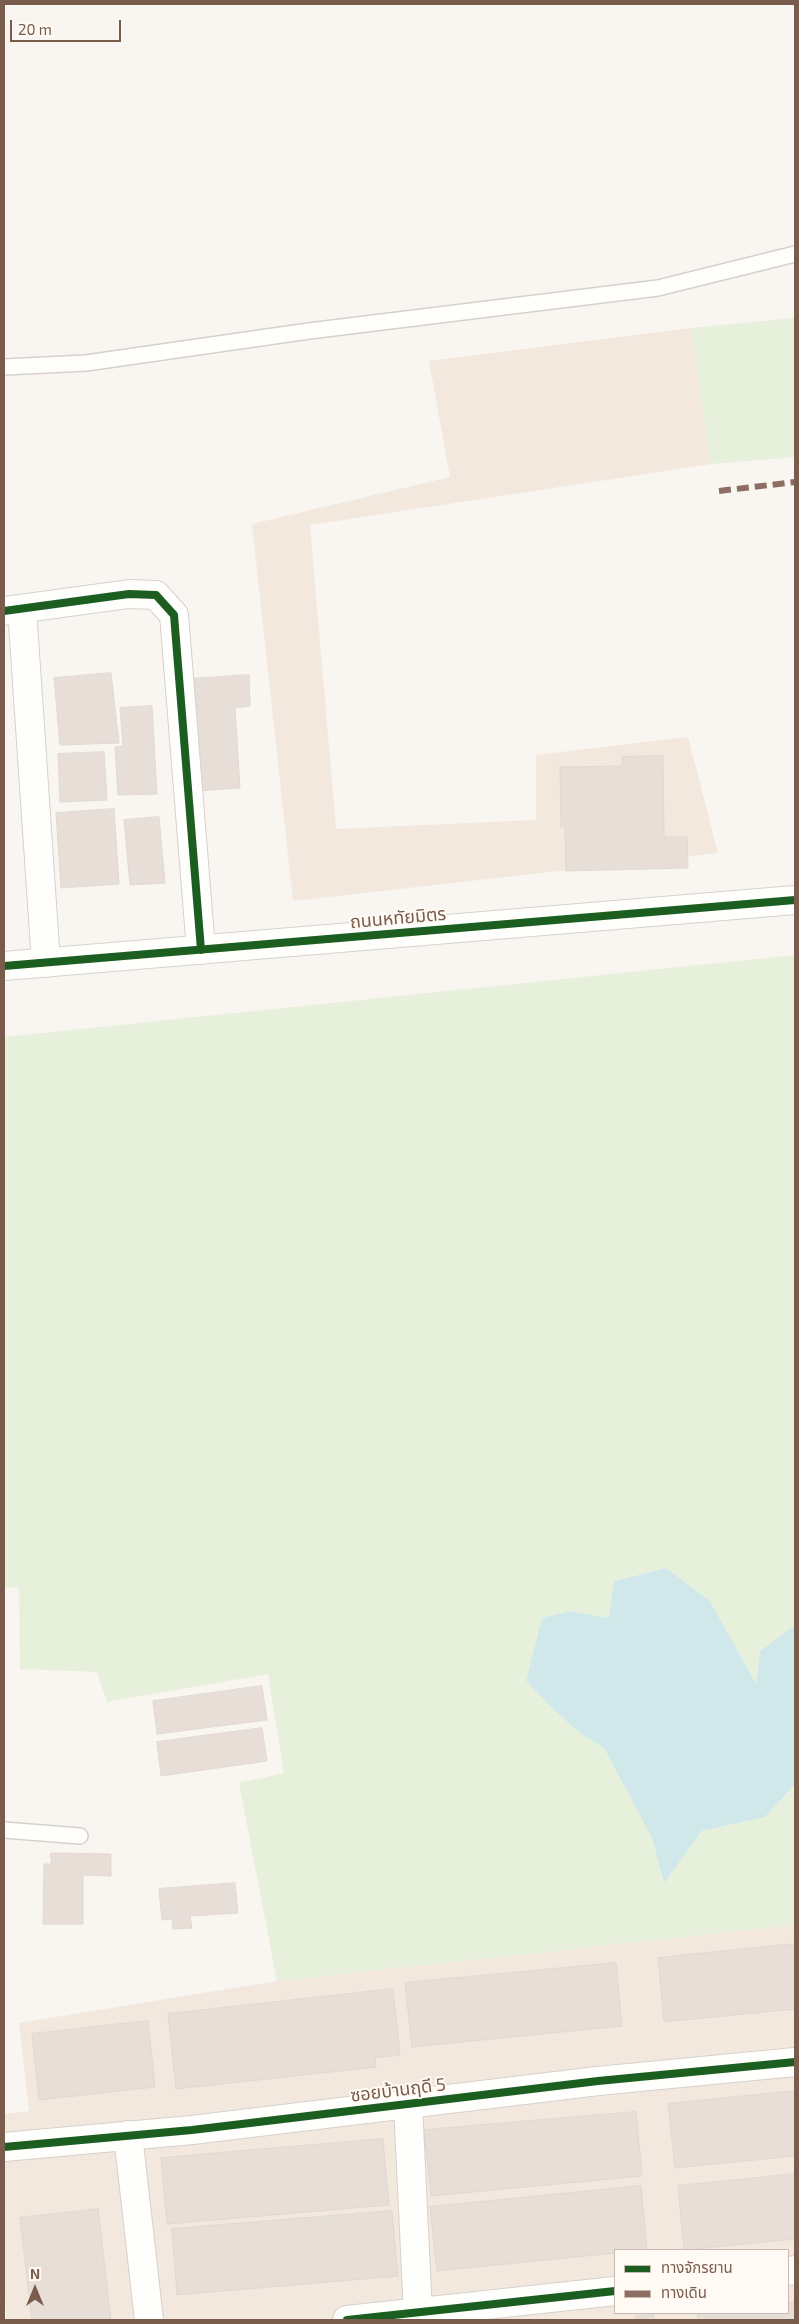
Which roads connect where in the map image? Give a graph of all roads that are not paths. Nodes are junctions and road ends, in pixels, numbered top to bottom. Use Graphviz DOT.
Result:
graph roads {
  1 [pos="795,254"];
  2 [pos="4,367"];
  3 [pos="13,610"];
  4 [pos="795,900"];
  5 [pos="201,950"];
  6 [pos="46,963"];
  7 [pos="4,966"];
  8 [pos="4,1830"];
  9 [pos="80,1836"];
  10 [pos="795,2062"];
  11 [pos="408,2104"];
  12 [pos="128,2135"];
  13 [pos="4,2147"];
  14 [pos="614,2291"];
  15 [pos="418,2314"];
  16 [pos="149,2320"];
  17 [pos="347,2320"];
  1 -- 2 [label="lane"];
  3 -- 5 [label="street"];
  3 -- 6 [label="street"];
  4 -- 5 [label="street, ถนนหทัยมิตร"];
  5 -- 6 [label="street, ถนนหทัยมิตร"];
  6 -- 7 [label="street, ถนนหทัยมิตร"];
  8 -- 9 [label="lane"];
  10 -- 11 [label="street, ซอยบ้านฤดี 5"];
  11 -- 12 [label="street, ซอยบ้านฤดี 5"];
  11 -- 15 [label="street"];
  12 -- 13 [label="street, ซอยบ้านฤดี 5"];
  12 -- 16 [label="street"];
  14 -- 15 [label="street"];
  15 -- 17 [label="street"];
}
